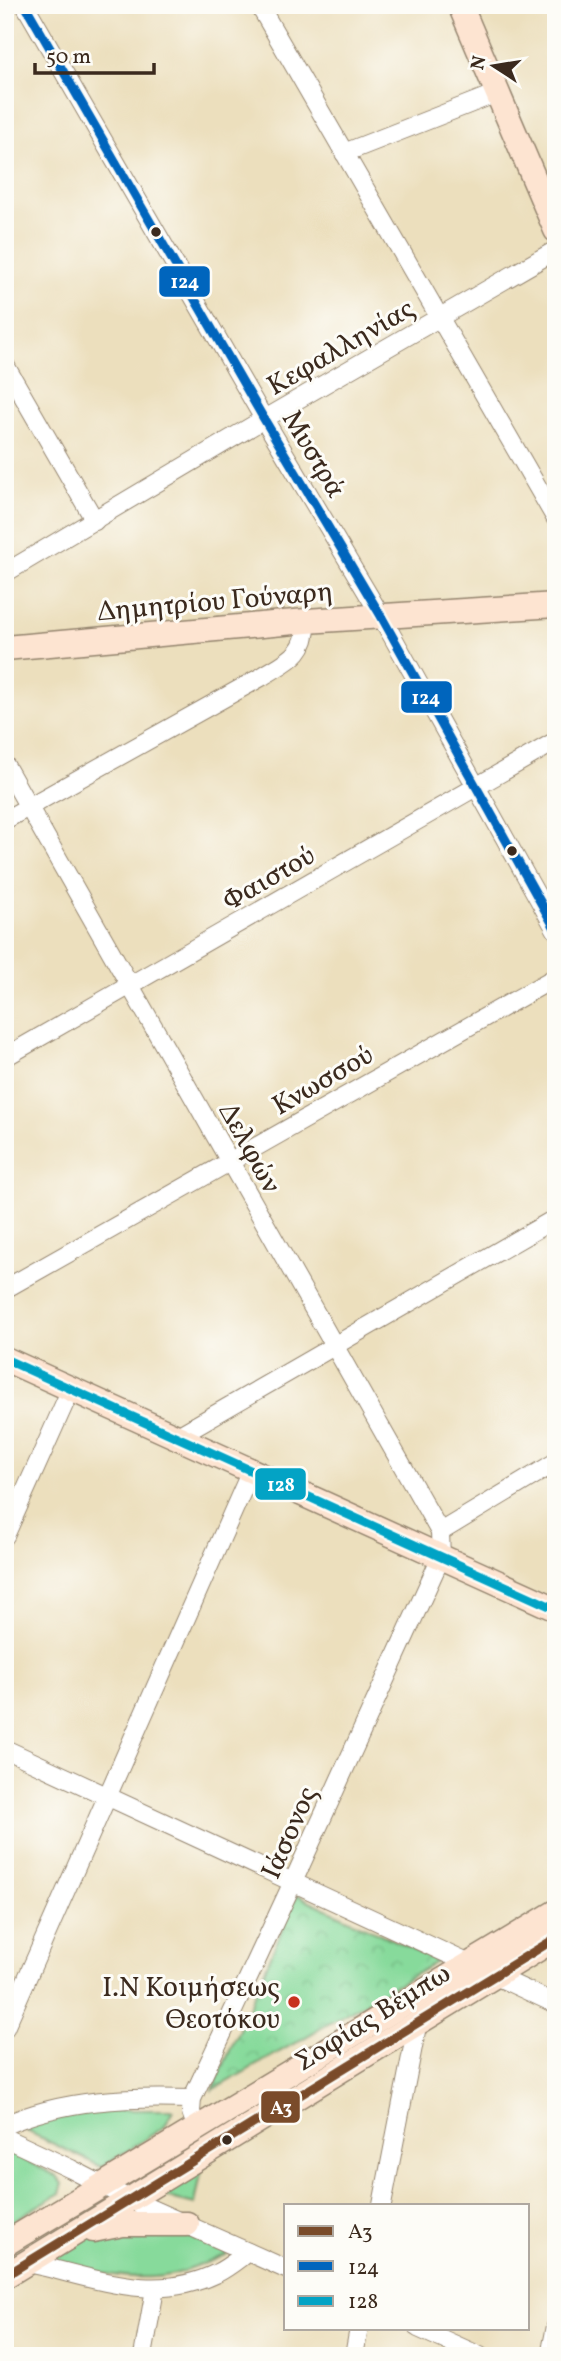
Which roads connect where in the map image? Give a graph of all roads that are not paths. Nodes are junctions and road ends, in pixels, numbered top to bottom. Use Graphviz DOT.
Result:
graph roads {
  1 [pos="25,5"];
  2 [pos="259,5"];
  3 [pos="460,5"];
  4 [pos="497,93"];
  5 [pos="344,153"];
  6 [pos="556,230"];
  7 [pos="556,250"];
  8 [pos="441,318"];
  9 [pos="5,365"];
  10 [pos="264,419"];
  11 [pos="556,519"];
  12 [pos="96,521"];
  13 [pos="5,573"];
  14 [pos="556,606"];
  15 [pos="381,617"];
  16 [pos="306,621"];
  17 [pos="5,648"];
  18 [pos="556,741"];
  19 [pos="5,765"];
  20 [pos="476,786"];
  21 [pos="29,806"];
  22 [pos="5,820"];
  23 [pos="556,930"];
  24 [pos="556,977"];
  25 [pos="132,986"];
  26 [pos="5,1057"];
  27 [pos="229,1162"];
  28 [pos="556,1218"];
  29 [pos="5,1289"];
  30 [pos="334,1346"];
  31 [pos="5,1359"];
  32 [pos="71,1389"];
  33 [pos="176,1437"];
  34 [pos="556,1462"];
  35 [pos="251,1471"];
  36 [pos="440,1532"];
  37 [pos="5,1536"];
  38 [pos="441,1557"];
  39 [pos="556,1609"];
  40 [pos="5,1749"];
  41 [pos="108,1797"];
  42 [pos="293,1882"];
  43 [pos="556,1913"];
  44 [pos="556,1938"];
  45 [pos="469,1964"];
  46 [pos="494,1976"];
  47 [pos="556,2004"];
  48 [pos="418,2021"];
  49 [pos="5,2028"];
  50 [pos="192,2099"];
  51 [pos="5,2125"];
  52 [pos="197,2129"];
  53 [pos="5,2138"];
  54 [pos="102,2186"];
  55 [pos="131,2200"];
  56 [pos="382,2204"];
  57 [pos="187,2224"];
  58 [pos="75,2233"];
  59 [pos="5,2244"];
  60 [pos="248,2252"];
  61 [pos="27,2263"];
  62 [pos="284,2268"];
  63 [pos="5,2276"];
  64 [pos="155,2289"];
  65 [pos="556,2326"];
  66 [pos="359,2330"];
  67 [pos="422,2330"];
  68 [pos="143,2356"];
  69 [pos="354,2356"];
  70 [pos="480,2356"];
  71 [pos="550,2356"];
  1 -- 10 [label="street, Μυστρά"];
  2 -- 5 [label="street"];
  3 -- 4 [label="main road"];
  4 -- 5 [label="street"];
  4 -- 6 [label="main road"];
  5 -- 8 [label="street"];
  7 -- 8 [label="street, Κεφαλληνίας"];
  8 -- 10 [label="street, Κεφαλληνίας"];
  8 -- 11 [label="street"];
  9 -- 12 [label="street"];
  10 -- 12 [label="street, Κεφαλληνίας"];
  10 -- 15 [label="street, Μυστρά"];
  12 -- 13 [label="street, Κεφαλληνίας"];
  14 -- 15 [label="main road, Δημητρίου Γούναρη"];
  15 -- 16 [label="main road, Δημητρίου Γούναρη"];
  15 -- 20 [label="street, Μυστρά"];
  16 -- 17 [label="main road, Δημητρίου Γούναρη"];
  16 -- 21 [label="street"];
  18 -- 20 [label="street, Φαιστού"];
  19 -- 21 [label="street, Δελφών"];
  20 -- 23 [label="street, Μυστρά"];
  20 -- 25 [label="street, Φαιστού"];
  21 -- 22 [label="street"];
  21 -- 25 [label="street, Δελφών"];
  24 -- 27 [label="street, Κνωσσού"];
  25 -- 26 [label="street, Φαιστού"];
  25 -- 27 [label="street, Δελφών"];
  27 -- 29 [label="street, Κνωσσού"];
  27 -- 30 [label="street, Δελφών"];
  28 -- 30 [label="street"];
  30 -- 33 [label="street"];
  30 -- 36 [label="street, Δελφών"];
  31 -- 32 [label="main road"];
  32 -- 33 [label="main road"];
  32 -- 37 [label="street"];
  33 -- 35 [label="main road"];
  34 -- 36 [label="street"];
  35 -- 38 [label="main road"];
  35 -- 41 [label="street"];
  36 -- 38 [label="street, Δελφών"];
  38 -- 39 [label="main road"];
  38 -- 42 [label="street, Ιάσονος"];
  40 -- 41 [label="street"];
  41 -- 42 [label="street"];
  41 -- 49 [label="street"];
  42 -- 45 [label="street"];
  42 -- 50 [label="street, Ιάσονος"];
  43 -- 45 [label="main road, Σοφίας Βέμπω"];
  44 -- 46 [label="main road, Σοφίας Βέμπω"];
  45 -- 46 [label="street"];
  45 -- 52 [label="main road, Σοφίας Βέμπω"];
  46 -- 47 [label="street"];
  46 -- 48 [label="main road, Σοφίας Βέμπω"];
  48 -- 55 [label="main road, Σοφίας Βέμπω"];
  48 -- 56 [label="street"];
  50 -- 51 [label="street"];
  50 -- 52 [label="street"];
  52 -- 54 [label="main road, Σοφίας Βέμπω"];
  53 -- 54 [label="street"];
  54 -- 55 [label="street"];
  54 -- 59 [label="main road, Σοφίας Βέμπω"];
  55 -- 57 [label="street"];
  55 -- 58 [label="main road, Σοφίας Βέμπω"];
  57 -- 58 [label="main road"];
  57 -- 60 [label="street"];
  58 -- 61 [label="main road, Σοφίας Βέμπω"];
  60 -- 62 [label="street"];
  60 -- 64 [label="street"];
  61 -- 63 [label="main road, Σοφίας Βέμπω"];
  61 -- 64 [label="street"];
  64 -- 68 [label="street"];
  65 -- 71 [label="street"];
  66 -- 69 [label="street"];
  67 -- 70 [label="street"];
}
